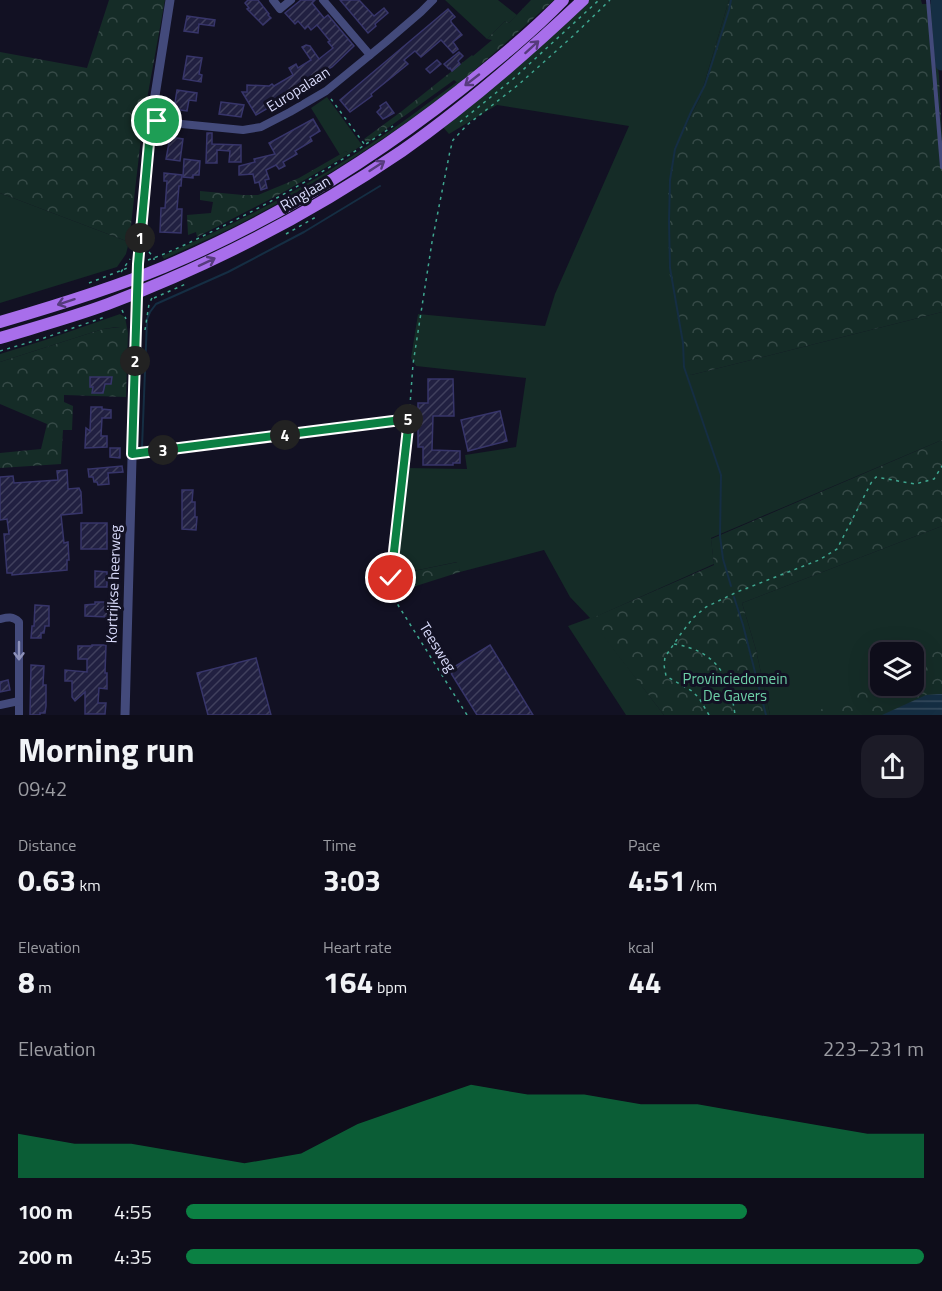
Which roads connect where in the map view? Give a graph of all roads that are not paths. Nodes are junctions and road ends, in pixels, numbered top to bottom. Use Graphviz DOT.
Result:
graph roads {
  1 [pos="170,0"];
  2 [pos="273,0"];
  3 [pos="291,0"];
  4 [pos="323,0"];
  5 [pos="433,0"];
  6 [pos="563,0"];
  7 [pos="583,0"];
  8 [pos="928,0"];
  9 [pos="370,55"];
  10 [pos="151,121"];
  11 [pos="942,167"];
  12 [pos="136,271"];
  13 [pos="137,292"];
  14 [pos="0,322"];
  15 [pos="0,338"];
  16 [pos="0,619"];
  17 [pos="19,701"];
  18 [pos="0,705"];
  19 [pos="19,715"];
  20 [pos="125,715"];
  1 -- 10 [label="street, Kortrijkse heerweg"];
  2 -- 3 [label="street"];
  4 -- 9 [label="street"];
  5 -- 9 [label="street, Europalaan"];
  6 -- 12 [label="main road, Ringlaan, one-way"];
  13 -- 7 [label="main road, Ringlaan, one-way"];
  8 -- 11 [label="lane"];
  9 -- 10 [label="street, Europalaan"];
  10 -- 12 [label="street, Kortrijkse heerweg"];
  12 -- 13 [label="street, Kortrijkse heerweg"];
  12 -- 14 [label="main road, Ringlaan, one-way"];
  13 -- 15 [label="main road, Ringlaan"];
  13 -- 20 [label="street, Kortrijkse heerweg"];
  16 -- 17 [label="street, one-way"];
  17 -- 18 [label="street"];
  17 -- 19 [label="street"];
}
